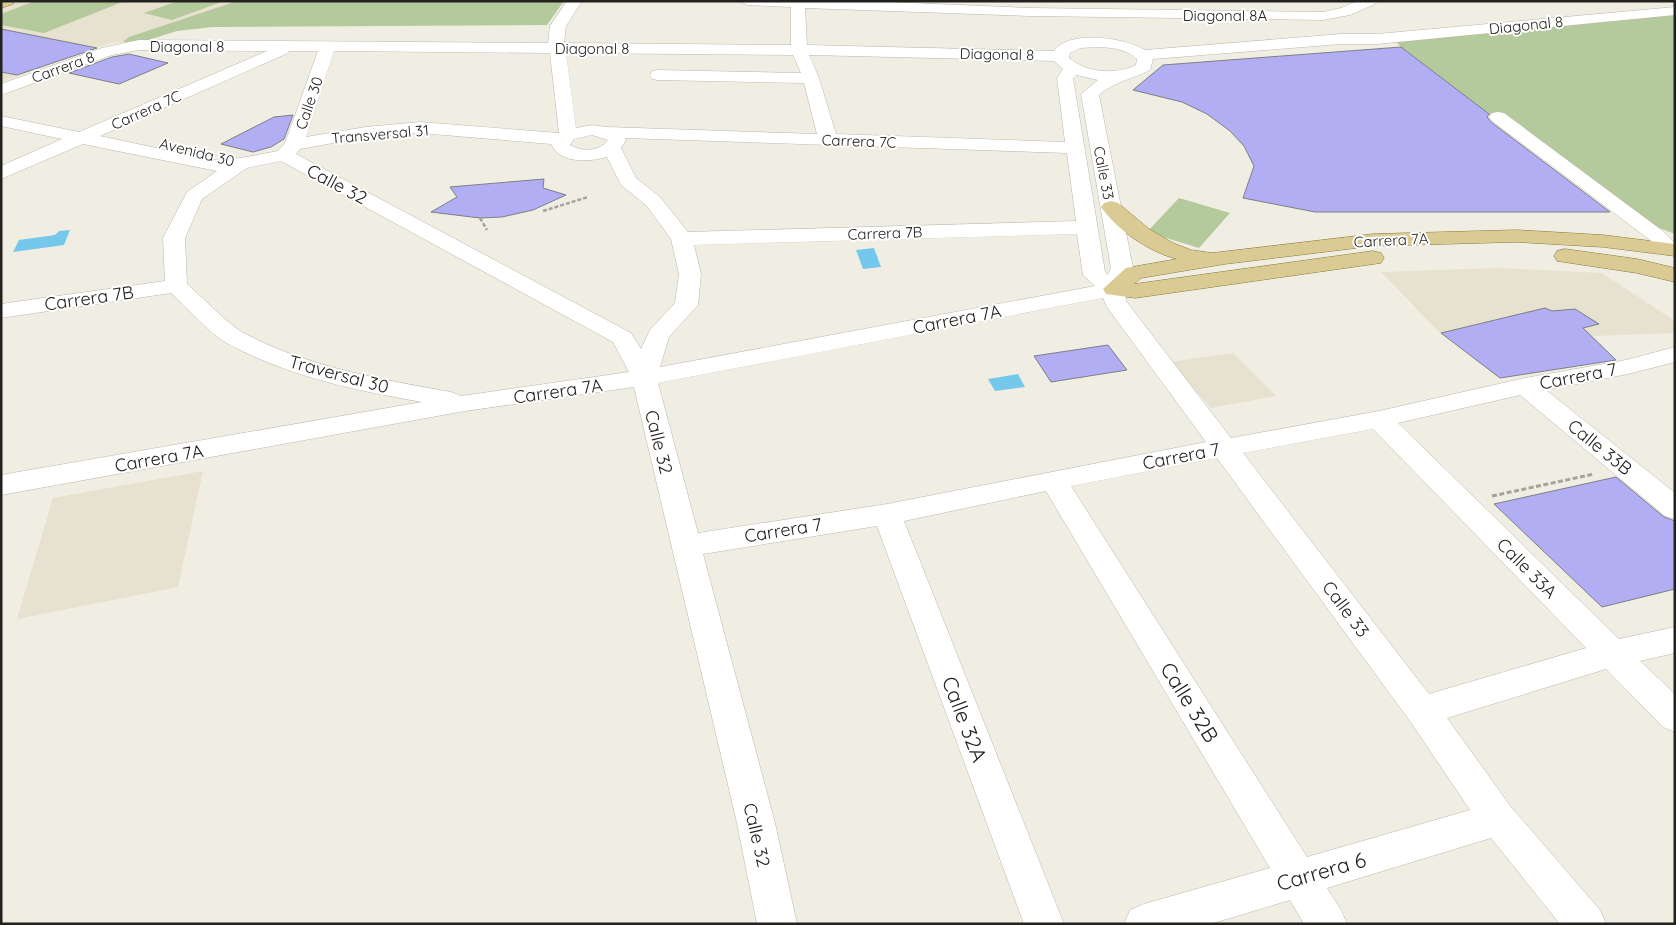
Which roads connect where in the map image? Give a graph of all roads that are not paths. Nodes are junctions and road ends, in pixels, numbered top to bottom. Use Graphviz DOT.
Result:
graph roads {
  1 [pos="8,1"];
  2 [pos="575,1"];
  3 [pos="747,1"];
  4 [pos="1082,1"];
  5 [pos="1318,1"];
  6 [pos="1370,1"];
  7 [pos="798,3"];
  8 [pos="1,4"];
  9 [pos="1122,6"];
  10 [pos="1675,12"];
  11 [pos="1112,39"];
  12 [pos="124,46"];
  13 [pos="291,46"];
  14 [pos="328,46"];
  15 [pos="556,48"];
  16 [pos="799,50"];
  17 [pos="1143,58"];
  18 [pos="1067,62"];
  19 [pos="1123,74"];
  20 [pos="658,75"];
  21 [pos="811,78"];
  22 [pos="1,90"];
  23 [pos="1,108"];
  24 [pos="1498,117"];
  25 [pos="1,121"];
  26 [pos="100,130"];
  27 [pos="566,136"];
  28 [pos="607,137"];
  29 [pos="81,138"];
  30 [pos="828,140"];
  31 [pos="1076,148"];
  32 [pos="289,150"];
  33 [pos="587,155"];
  34 [pos="241,164"];
  35 [pos="623,172"];
  36 [pos="1,173"];
  37 [pos="1111,207"];
  38 [pos="1088,227"];
  39 [pos="682,239"];
  40 [pos="1671,249"];
  41 [pos="1236,256"];
  42 [pos="1675,275"];
  43 [pos="176,286"];
  44 [pos="1114,289"];
  45 [pos="1,311"];
  46 [pos="1669,361"];
  47 [pos="644,377"];
  48 [pos="1525,386"];
  49 [pos="466,403"];
  50 [pos="1379,419"];
  51 [pos="1226,447"];
  52 [pos="1053,480"];
  53 [pos="1,485"];
  54 [pos="1675,509"];
  55 [pos="887,514"];
  56 [pos="685,546"];
  57 [pos="1675,640"];
  58 [pos="1611,654"];
  59 [pos="1422,711"];
  60 [pos="1675,717"];
  61 [pos="1498,819"];
  62 [pos="1298,878"];
  63 [pos="777,924"];
  64 [pos="1044,924"];
  65 [pos="1144,924"];
  66 [pos="1327,924"];
  67 [pos="1586,924"];
  1 -- 8 [label="main road"];
  2 -- 15 [label="street"];
  3 -- 7 [label="street, Diagonal 8A"];
  4 -- 9 [label="street, Diagonal 8A"];
  5 -- 9 [label="street, Diagonal 8A"];
  6 -- 9 [label="street, Diagonal 8A"];
  7 -- 9 [label="street, Diagonal 8A"];
  7 -- 16 [label="street"];
  9 -- 11 [label="street"];
  10 -- 17 [label="street, Diagonal 8"];
  11 -- 17 [label="street"];
  11 -- 18 [label="street"];
  12 -- 13 [label="street, Diagonal 8"];
  12 -- 22 [label="street, Carrera 8"];
  13 -- 14 [label="street, Diagonal 8"];
  13 -- 26 [label="street, Carrera 7C"];
  14 -- 15 [label="street, Diagonal 8"];
  14 -- 32 [label="street, Calle 30"];
  15 -- 16 [label="street, Diagonal 8"];
  15 -- 27 [label="street"];
  16 -- 18 [label="street, Diagonal 8"];
  16 -- 21 [label="street"];
  17 -- 19 [label="street"];
  18 -- 19 [label="street, Diagonal 8"];
  18 -- 31 [label="street, Calle 33"];
  19 -- 37 [label="street, Calle 33"];
  20 -- 21 [label="street"];
  21 -- 30 [label="street"];
  23 -- 26 [label="street, Avenida 30"];
  24 -- 40 [label="street"];
  25 -- 29 [label="street, Avenida 30"];
  26 -- 29 [label="street, Carrera 7C"];
  26 -- 34 [label="street, Avenida 30"];
  27 -- 28 [label="street"];
  27 -- 32 [label="street, Transversal 31"];
  27 -- 33 [label="street, Transversal 31"];
  28 -- 30 [label="street, Carrera 7C"];
  28 -- 33 [label="street"];
  28 -- 35 [label="street"];
  29 -- 34 [label="street, Avenida 30"];
  29 -- 36 [label="street, Carrera 7C"];
  30 -- 31 [label="street, Carrera 7C"];
  31 -- 38 [label="street, Calle 33"];
  32 -- 34 [label="street, Transversal 31"];
  32 -- 47 [label="street, Calle 32"];
  33 -- 35 [label="street"];
  34 -- 43 [label="street"];
  35 -- 39 [label="street"];
  37 -- 41 [label="main road"];
  37 -- 44 [label="street, Calle 33"];
  38 -- 39 [label="street, Carrera 7B"];
  38 -- 44 [label="street, Calle 33"];
  39 -- 47 [label="street"];
  40 -- 41 [label="main road, Carrera 7A"];
  41 -- 44 [label="main road, Carrera 7A"];
  42 -- 44 [label="main road, Carrera 7A"];
  43 -- 45 [label="street, Carrera 7B"];
  43 -- 49 [label="street, Traversal 30"];
  44 -- 47 [label="street, Carrera 7A"];
  44 -- 51 [label="street, Calle 33"];
  46 -- 48 [label="street, Carrera 7"];
  47 -- 49 [label="street, Carrera 7A"];
  47 -- 56 [label="street, Calle 32"];
  48 -- 50 [label="street, Carrera 7"];
  48 -- 54 [label="street, Calle 33B"];
  49 -- 53 [label="street, Carrera 7A"];
  50 -- 51 [label="street, Carrera 7"];
  50 -- 58 [label="street, Calle 33A"];
  51 -- 52 [label="street, Carrera 7"];
  51 -- 59 [label="street, Calle 33"];
  52 -- 55 [label="street, Carrera 7"];
  52 -- 62 [label="street, Calle 32B"];
  55 -- 56 [label="street, Carrera 7"];
  55 -- 64 [label="street, Calle 32A"];
  56 -- 63 [label="street, Calle 32"];
  57 -- 58 [label="street"];
  58 -- 59 [label="street"];
  58 -- 60 [label="street, Calle 33A"];
  59 -- 61 [label="street, Calle 33"];
  61 -- 62 [label="street, Carrera 6"];
  61 -- 67 [label="street, Calle 33"];
  62 -- 65 [label="street, Carrera 6"];
  62 -- 66 [label="street, Calle 32B"];
}
